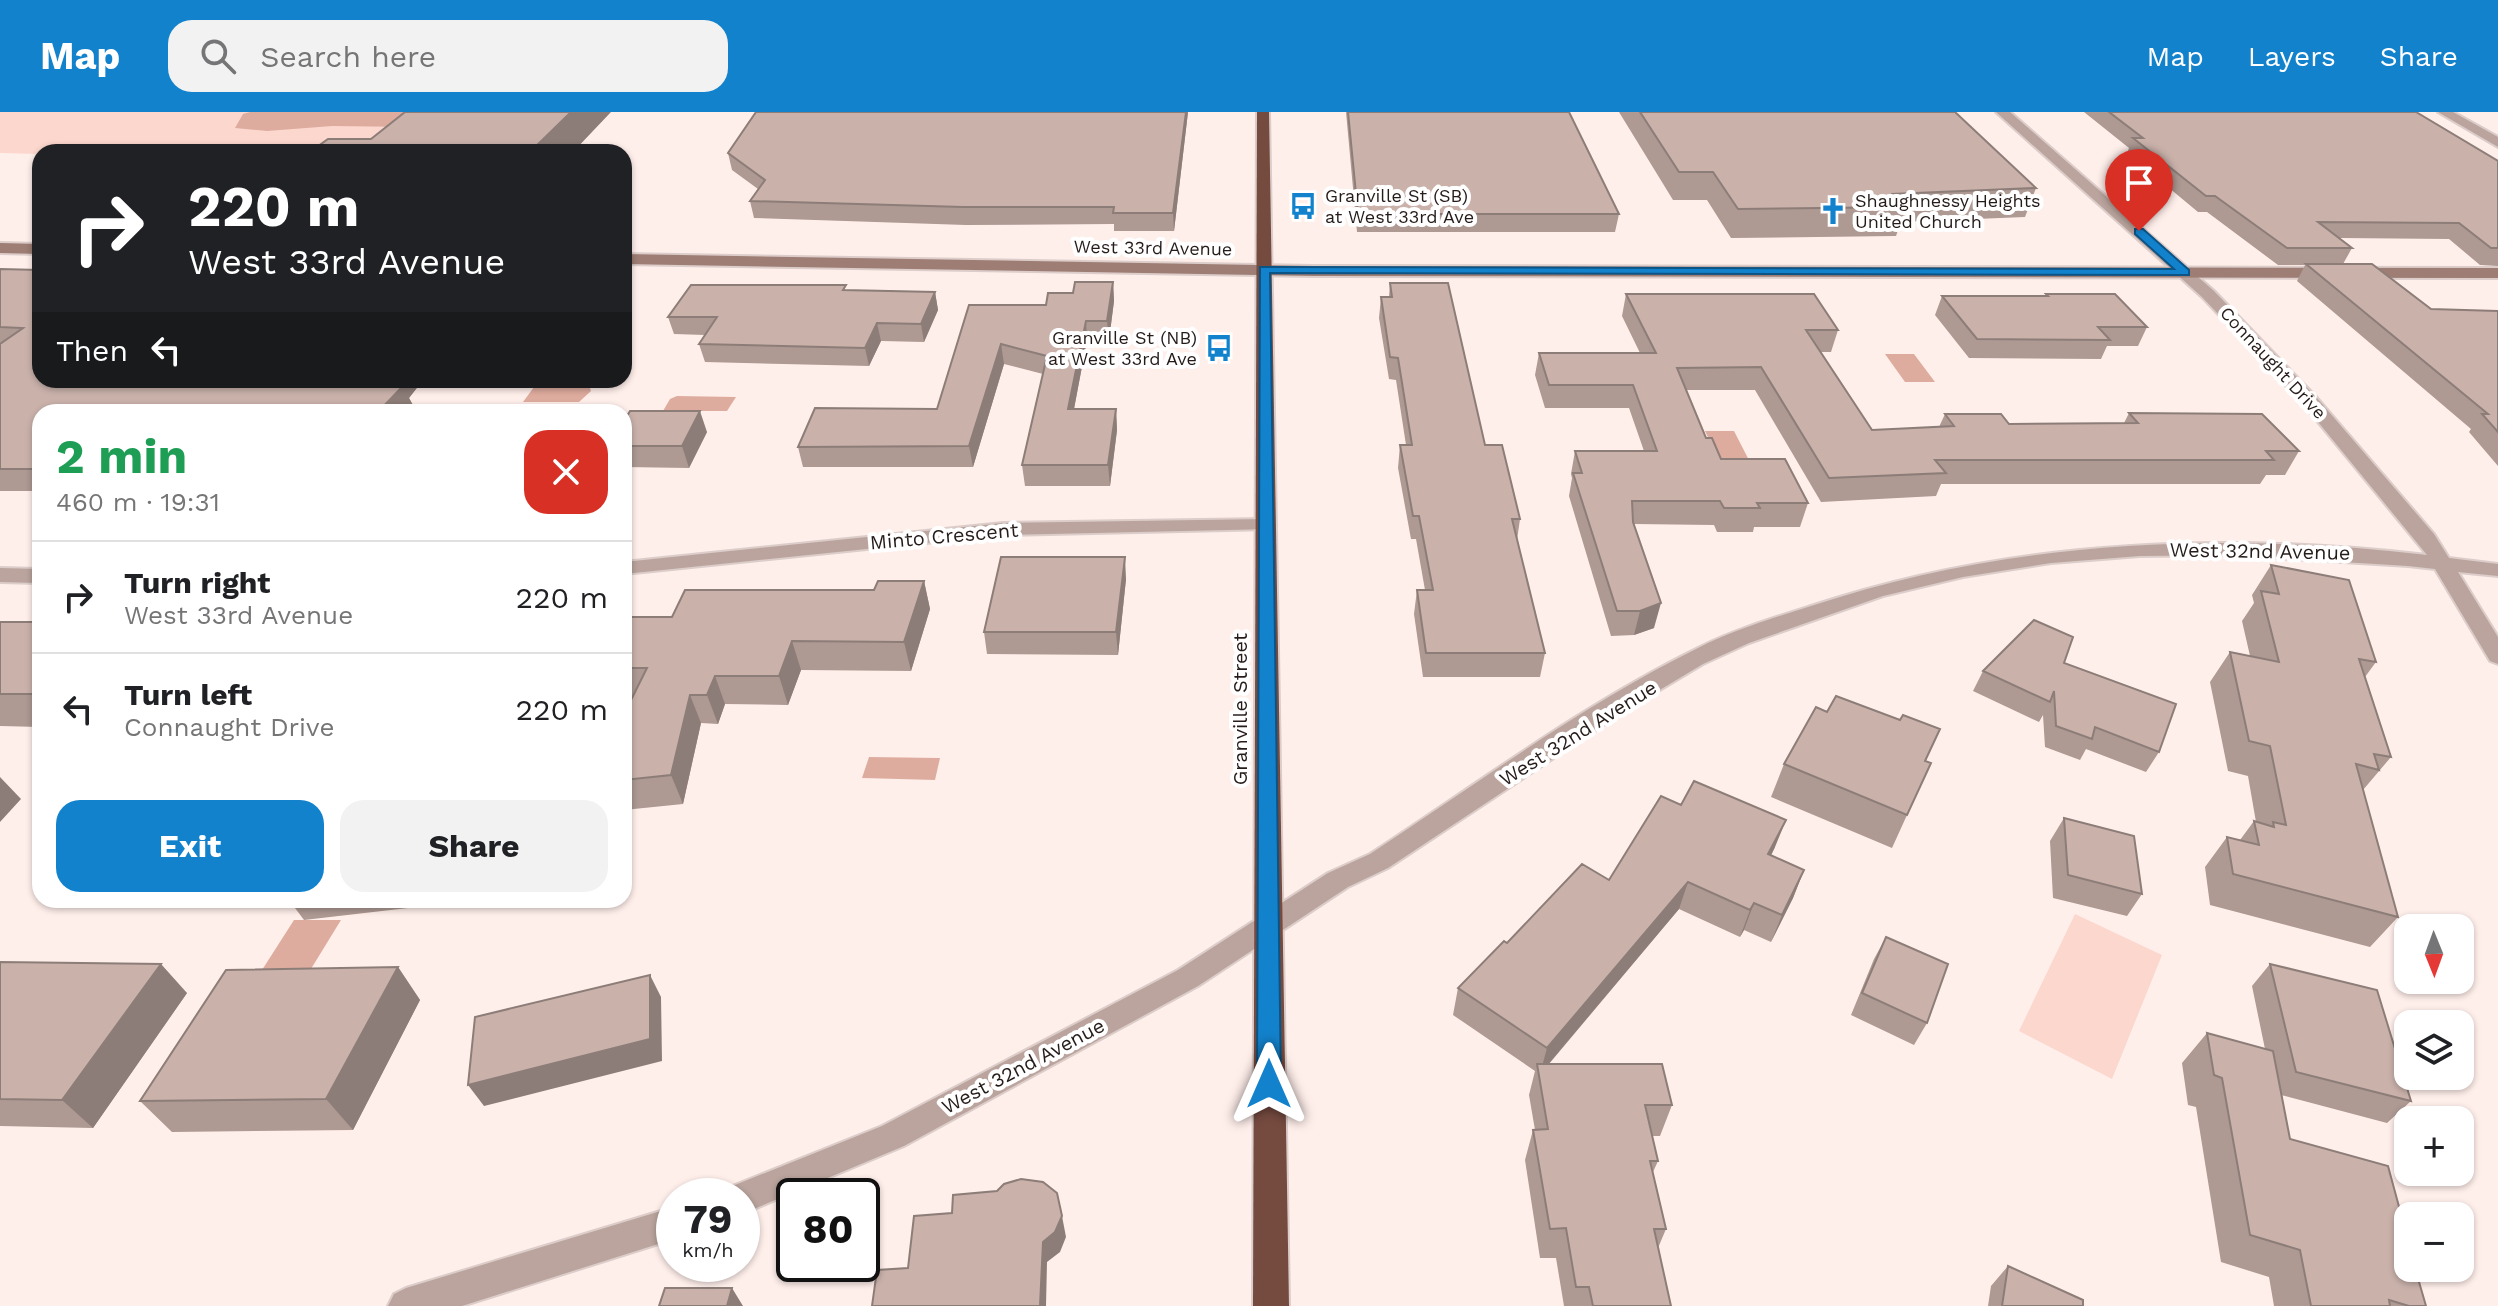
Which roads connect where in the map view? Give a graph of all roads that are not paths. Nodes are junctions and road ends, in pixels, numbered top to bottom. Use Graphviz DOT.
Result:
graph roads {
  1 [pos="1263,112"];
  2 [pos="2002,112"];
  3 [pos="2444,112"];
  4 [pos="2498,143"];
  5 [pos="0,248"];
  6 [pos="32,249"];
  7 [pos="632,259"];
  8 [pos="1264,270"];
  9 [pos="2185,273"];
  10 [pos="2498,273"];
  11 [pos="1266,525"];
  12 [pos="2442,562"];
  13 [pos="632,567"];
  14 [pos="2498,570"];
  15 [pos="0,575"];
  16 [pos="32,576"];
  17 [pos="2498,656"];
  18 [pos="1268,924"];
  19 [pos="760,1191"];
  20 [pos="656,1229"];
  21 [pos="406,1306"];
  22 [pos="1271,1306"];
  1 -- 8 [label="highway, Granville Street"];
  2 -- 9 [label="street, Connaught Drive"];
  3 -- 4 [label="street"];
  5 -- 6 [label="street"];
  7 -- 8 [label="street, West 33rd Avenue"];
  8 -- 9 [label="street, West 33rd Avenue"];
  8 -- 11 [label="highway, Granville Street"];
  9 -- 10 [label="street, West 33rd Avenue"];
  9 -- 12 [label="street, Connaught Drive"];
  11 -- 13 [label="street, Minto Crescent"];
  11 -- 18 [label="highway, Granville Street"];
  12 -- 14 [label="street, West 32nd Avenue"];
  12 -- 17 [label="street, Connaught Drive"];
  12 -- 18 [label="street, West 32nd Avenue"];
  15 -- 16 [label="street"];
  18 -- 19 [label="street, West 32nd Avenue"];
  18 -- 22 [label="highway, Granville Street"];
  20 -- 21 [label="street"];
}
